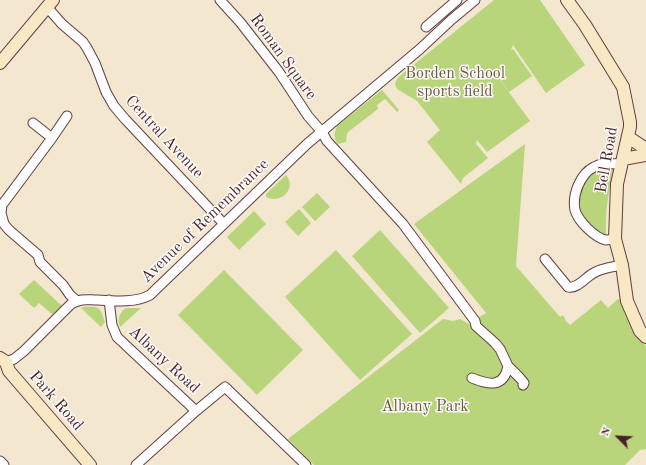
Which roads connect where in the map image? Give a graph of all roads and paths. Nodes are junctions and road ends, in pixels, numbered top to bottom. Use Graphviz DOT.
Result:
graph roads {
  1 [pos="220,0"];
  2 [pos="457,0"];
  3 [pos="475,0"];
  4 [pos="567,0"];
  5 [pos="50,4"];
  6 [pos="426,27"];
  7 [pos="0,63"];
  8 [pos="67,116"];
  9 [pos="33,123"];
  10 [pos="322,132"];
  11 [pos="628,137"];
  12 [pos="52,138"];
  13 [pos="646,149"];
  14 [pos="646,155"];
  15 [pos="622,161"];
  16 [pos="1,219"];
  17 [pos="224,224"];
  18 [pos="615,239"];
  19 [pos="545,258"];
  20 [pos="622,265"];
  21 [pos="109,300"];
  22 [pos="77,301"];
  23 [pos="646,337"];
  24 [pos="3,360"];
  25 [pos="508,366"];
  26 [pos="472,378"];
  27 [pos="523,385"];
  28 [pos="196,411"];
  29 [pos="0,461"];
  30 [pos="4,465"];
  31 [pos="90,465"];
  32 [pos="136,465"];
  33 [pos="305,465"];
  1 -- 10 [label="street, Roman Square"];
  2 -- 6 [label="street"];
  3 -- 10 [label="street, Avenue of Remembrance"];
  4 -- 11 [label="street, Bell Road"];
  5 -- 7 [label="street"];
  5 -- 17 [label="street, Central Avenue"];
  8 -- 12 [label="street"];
  9 -- 12 [label="street"];
  10 -- 17 [label="street, Avenue of Remembrance"];
  10 -- 25 [label="street"];
  11 -- 13 [label="street"];
  11 -- 15 [label="street, Bell Road"];
  12 -- 16 [label="street"];
  14 -- 15 [label="street"];
  15 -- 18 [label="street, Bell Road"];
  15 -- 18 [label="street"];
  16 -- 22 [label="street"];
  17 -- 21 [label="street, Avenue of Remembrance"];
  18 -- 20 [label="street, Bell Road"];
  19 -- 20 [label="street"];
  20 -- 23 [label="street, Bell Road"];
  21 -- 22 [label="street, Avenue of Remembrance"];
  21 -- 28 [label="street, Albany Road"];
  22 -- 24 [label="street"];
  24 -- 31 [label="street, Park Road"];
  25 -- 26 [label="street"];
  25 -- 27 [label="street"];
  28 -- 32 [label="street"];
  28 -- 33 [label="street, Albany Road"];
  29 -- 30 [label="street"];
}
